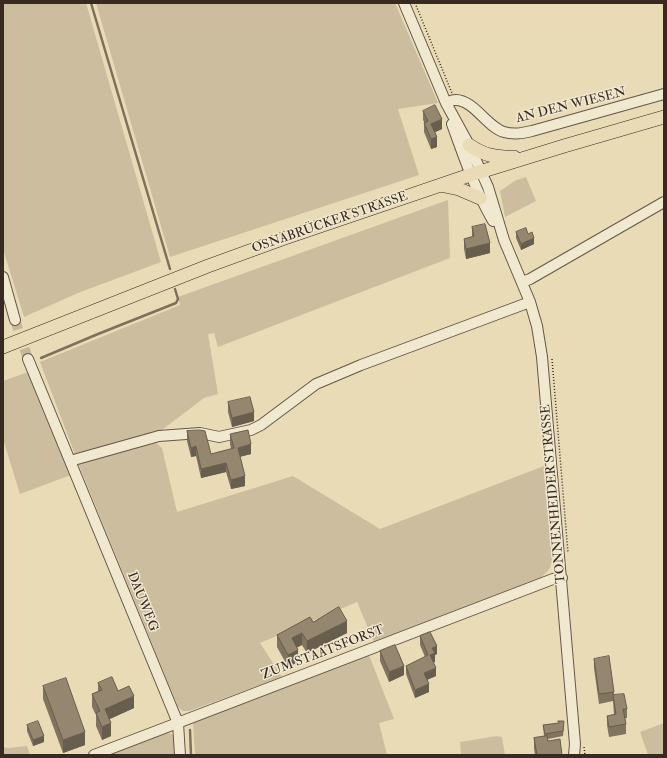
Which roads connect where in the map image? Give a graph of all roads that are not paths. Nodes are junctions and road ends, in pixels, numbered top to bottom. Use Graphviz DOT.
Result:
graph roads {
  1 [pos="404,3"];
  2 [pos="664,94"];
  3 [pos="450,102"];
  4 [pos="664,117"];
  5 [pos="469,145"];
  6 [pos="528,157"];
  7 [pos="476,173"];
  8 [pos="439,185"];
  9 [pos="480,198"];
  10 [pos="664,202"];
  11 [pos="504,240"];
  12 [pos="3,277"];
  13 [pos="522,282"];
  14 [pos="5,291"];
  15 [pos="530,302"];
  16 [pos="15,320"];
  17 [pos="3,347"];
  18 [pos="28,359"];
  19 [pos="70,461"];
  20 [pos="562,578"];
  21 [pos="178,723"];
  22 [pos="94,755"];
  23 [pos="180,755"];
  24 [pos="574,755"];
  1 -- 3 [label="street, TONNENHEIDER STRASSE"];
  2 -- 3 [label="street, AN DEN WIESEN"];
  3 -- 5 [label="street, TONNENHEIDER STRASSE"];
  3 -- 7 [label="street, TONNENHEIDER STRASSE"];
  4 -- 6 [label="main road, OSNABRÜCKER STRASSE"];
  5 -- 6 [label="main road"];
  5 -- 7 [label="street, TONNENHEIDER STRASSE"];
  6 -- 7 [label="main road, OSNABRÜCKER STRASSE"];
  7 -- 8 [label="main road, OSNABRÜCKER STRASSE"];
  7 -- 9 [label="street, TONNENHEIDER STRASSE"];
  7 -- 11 [label="street, TONNENHEIDER STRASSE"];
  8 -- 9 [label="main road"];
  8 -- 17 [label="main road, OSNABRÜCKER STRASSE"];
  9 -- 11 [label="street, TONNENHEIDER STRASSE"];
  10 -- 13 [label="street"];
  11 -- 13 [label="street, TONNENHEIDER STRASSE"];
  12 -- 14 [label="street"];
  13 -- 15 [label="street, TONNENHEIDER STRASSE"];
  14 -- 16 [label="street"];
  15 -- 19 [label="street"];
  15 -- 20 [label="street, TONNENHEIDER STRASSE"];
  18 -- 19 [label="street, DAUWEG"];
  19 -- 21 [label="street, DAUWEG"];
  20 -- 21 [label="street, ZUM STAATSFORST"];
  20 -- 24 [label="street, TONNENHEIDER STRASSE"];
  21 -- 22 [label="street, ZUM STAATSFORST"];
  21 -- 23 [label="street, DAUWEG"];
}
